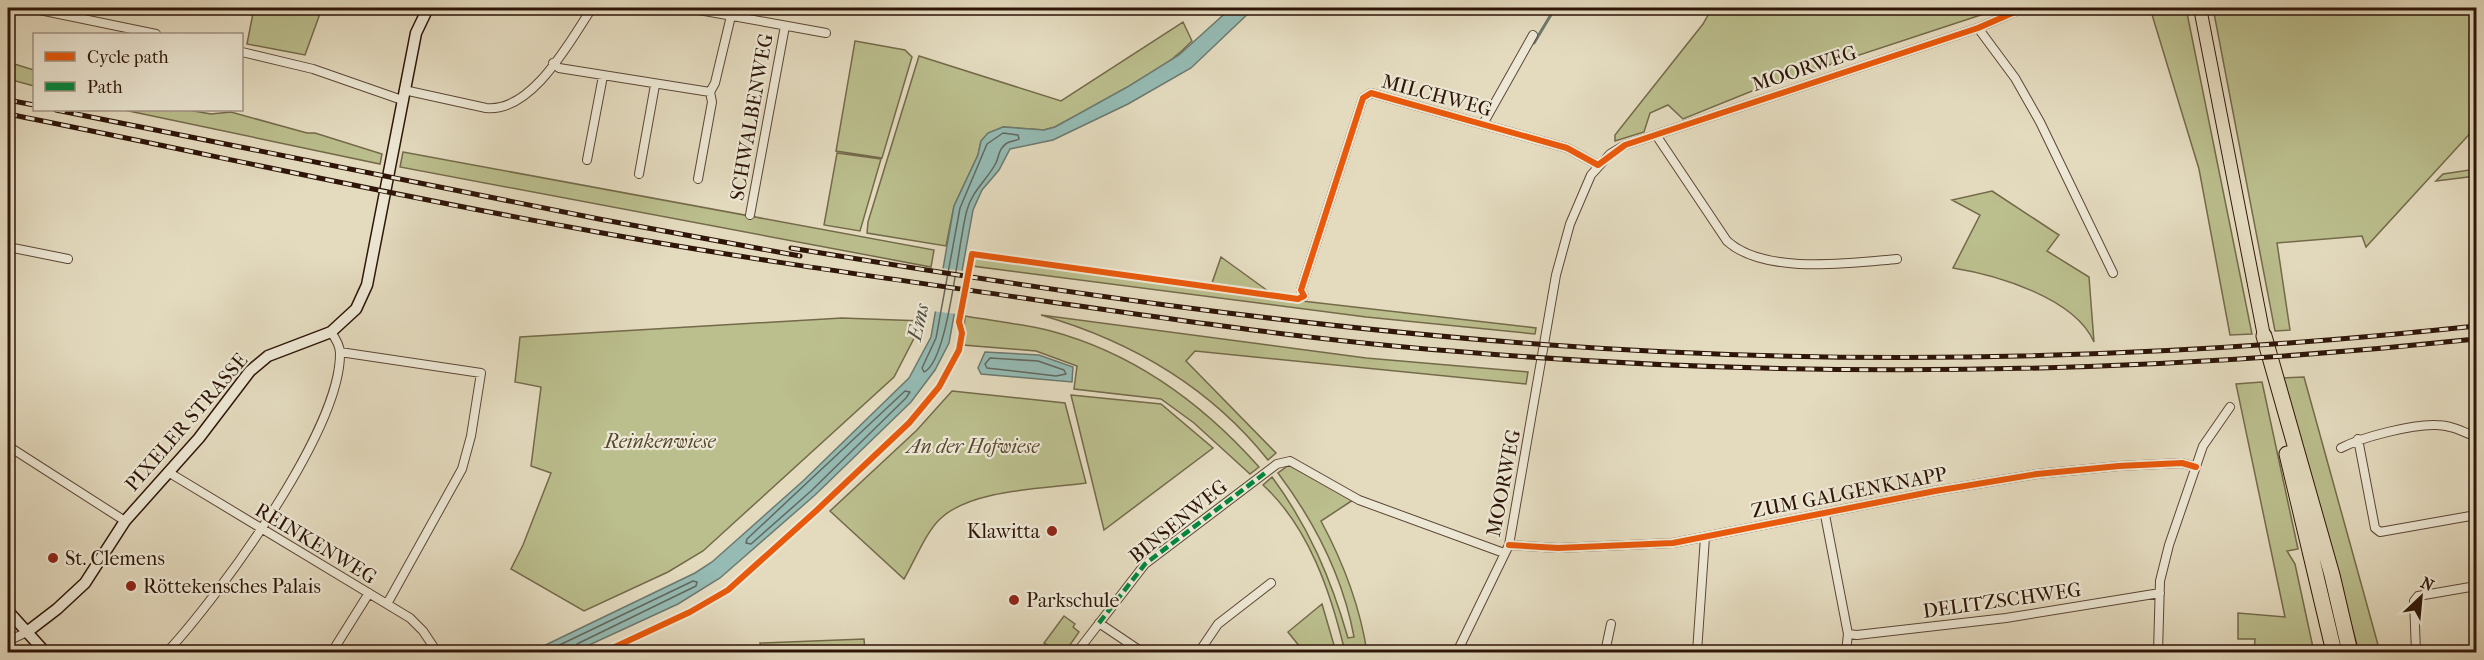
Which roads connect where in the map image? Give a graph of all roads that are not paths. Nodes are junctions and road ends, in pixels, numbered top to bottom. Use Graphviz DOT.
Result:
graph roads {
  1 [pos="428,8"];
  2 [pos="592,8"];
  3 [pos="688,8"];
  4 [pos="2024,8"];
  5 [pos="2200,8"];
  6 [pos="36,9"];
  7 [pos="731,16"];
  8 [pos="785,26"];
  9 [pos="1978,28"];
  10 [pos="151,33"];
  11 [pos="825,33"];
  12 [pos="1533,35"];
  13 [pos="243,52"];
  14 [pos="553,63"];
  15 [pos="603,76"];
  16 [pos="655,85"];
  17 [pos="710,92"];
  18 [pos="403,95"];
  19 [pos="1483,124"];
  20 [pos="1656,135"];
  21 [pos="587,160"];
  22 [pos="1598,165"];
  23 [pos="639,174"];
  24 [pos="698,179"];
  25 [pos="750,215"];
  26 [pos="8,247"];
  27 [pos="1897,259"];
  28 [pos="68,260"];
  29 [pos="2113,273"];
  30 [pos="1304,297"];
  31 [pos="332,333"];
  32 [pos="2264,336"];
  33 [pos="340,352"];
  34 [pos="2230,407"];
  35 [pos="2476,437"];
  36 [pos="2358,439"];
  37 [pos="8,446"];
  38 [pos="2341,448"];
  39 [pos="1290,461"];
  40 [pos="2196,467"];
  41 [pos="168,472"];
  42 [pos="1825,515"];
  43 [pos="2476,515"];
  44 [pos="125,521"];
  45 [pos="260,528"];
  46 [pos="1706,537"];
  47 [pos="1506,549"];
  48 [pos="1271,583"];
  49 [pos="2476,586"];
  50 [pos="369,593"];
  51 [pos="2160,593"];
  52 [pos="387,604"];
  53 [pos="8,611"];
  54 [pos="1099,623"];
  55 [pos="1611,624"];
  56 [pos="27,632"];
  57 [pos="1848,633"];
  58 [pos="8,641"];
  59 [pos="45,652"];
  60 [pos="167,652"];
  61 [pos="332,652"];
  62 [pos="437,652"];
  63 [pos="1077,652"];
  64 [pos="1142,652"];
  65 [pos="1199,652"];
  66 [pos="1457,652"];
  67 [pos="1605,652"];
  68 [pos="1697,652"];
  69 [pos="1846,652"];
  70 [pos="2158,652"];
  71 [pos="2334,652"];
  72 [pos="2350,652"];
  73 [pos="2416,652"];
  1 -- 18 [label="main road, PIXELER STRASSE"];
  2 -- 14 [label="street"];
  3 -- 7 [label="street"];
  4 -- 9 [label="street, MOORWEG"];
  5 -- 32 [label="main road"];
  6 -- 10 [label="street"];
  7 -- 8 [label="street"];
  7 -- 17 [label="street"];
  8 -- 11 [label="street"];
  8 -- 25 [label="street, SCHWALBENWEG"];
  9 -- 20 [label="street, MOORWEG"];
  9 -- 29 [label="street"];
  12 -- 19 [label="street, MILCHWEG"];
  13 -- 18 [label="street"];
  14 -- 15 [label="street"];
  14 -- 18 [label="street"];
  15 -- 16 [label="street"];
  15 -- 21 [label="street"];
  16 -- 17 [label="street"];
  16 -- 23 [label="street"];
  17 -- 24 [label="street"];
  18 -- 31 [label="main road, PIXELER STRASSE"];
  19 -- 22 [label="street, MILCHWEG"];
  19 -- 30 [label="street, MILCHWEG"];
  20 -- 22 [label="street, MOORWEG"];
  20 -- 27 [label="street"];
  22 -- 47 [label="street, MOORWEG"];
  26 -- 28 [label="street"];
  31 -- 33 [label="street"];
  31 -- 41 [label="main road, PIXELER STRASSE"];
  32 -- 71 [label="highway"];
  32 -- 72 [label="highway"];
  33 -- 45 [label="street"];
  33 -- 52 [label="street"];
  34 -- 40 [label="street"];
  35 -- 36 [label="street"];
  36 -- 38 [label="street"];
  36 -- 43 [label="street"];
  37 -- 44 [label="street"];
  39 -- 47 [label="street, MOORWEG"];
  39 -- 54 [label="street, BINSENWEG"];
  40 -- 42 [label="street, ZUM GALGENKNAPP"];
  40 -- 51 [label="street"];
  41 -- 44 [label="main road, PIXELER STRASSE"];
  41 -- 45 [label="street, REINKENWEG"];
  42 -- 46 [label="street, ZUM GALGENKNAPP"];
  42 -- 57 [label="street"];
  44 -- 56 [label="main road, PIXELER STRASSE"];
  45 -- 50 [label="street, REINKENWEG"];
  45 -- 60 [label="street"];
  46 -- 47 [label="street, ZUM GALGENKNAPP"];
  46 -- 68 [label="street"];
  47 -- 66 [label="street, MOORWEG"];
  48 -- 65 [label="street"];
  49 -- 73 [label="street"];
  50 -- 52 [label="street, REINKENWEG"];
  50 -- 61 [label="street"];
  51 -- 57 [label="street, DELITZSCHWEG"];
  51 -- 70 [label="street"];
  52 -- 62 [label="street, REINKENWEG"];
  53 -- 56 [label="main road"];
  54 -- 63 [label="street, BINSENWEG"];
  54 -- 64 [label="street"];
  55 -- 67 [label="street"];
  56 -- 58 [label="street"];
  56 -- 59 [label="main road"];
  57 -- 69 [label="street"];
}
